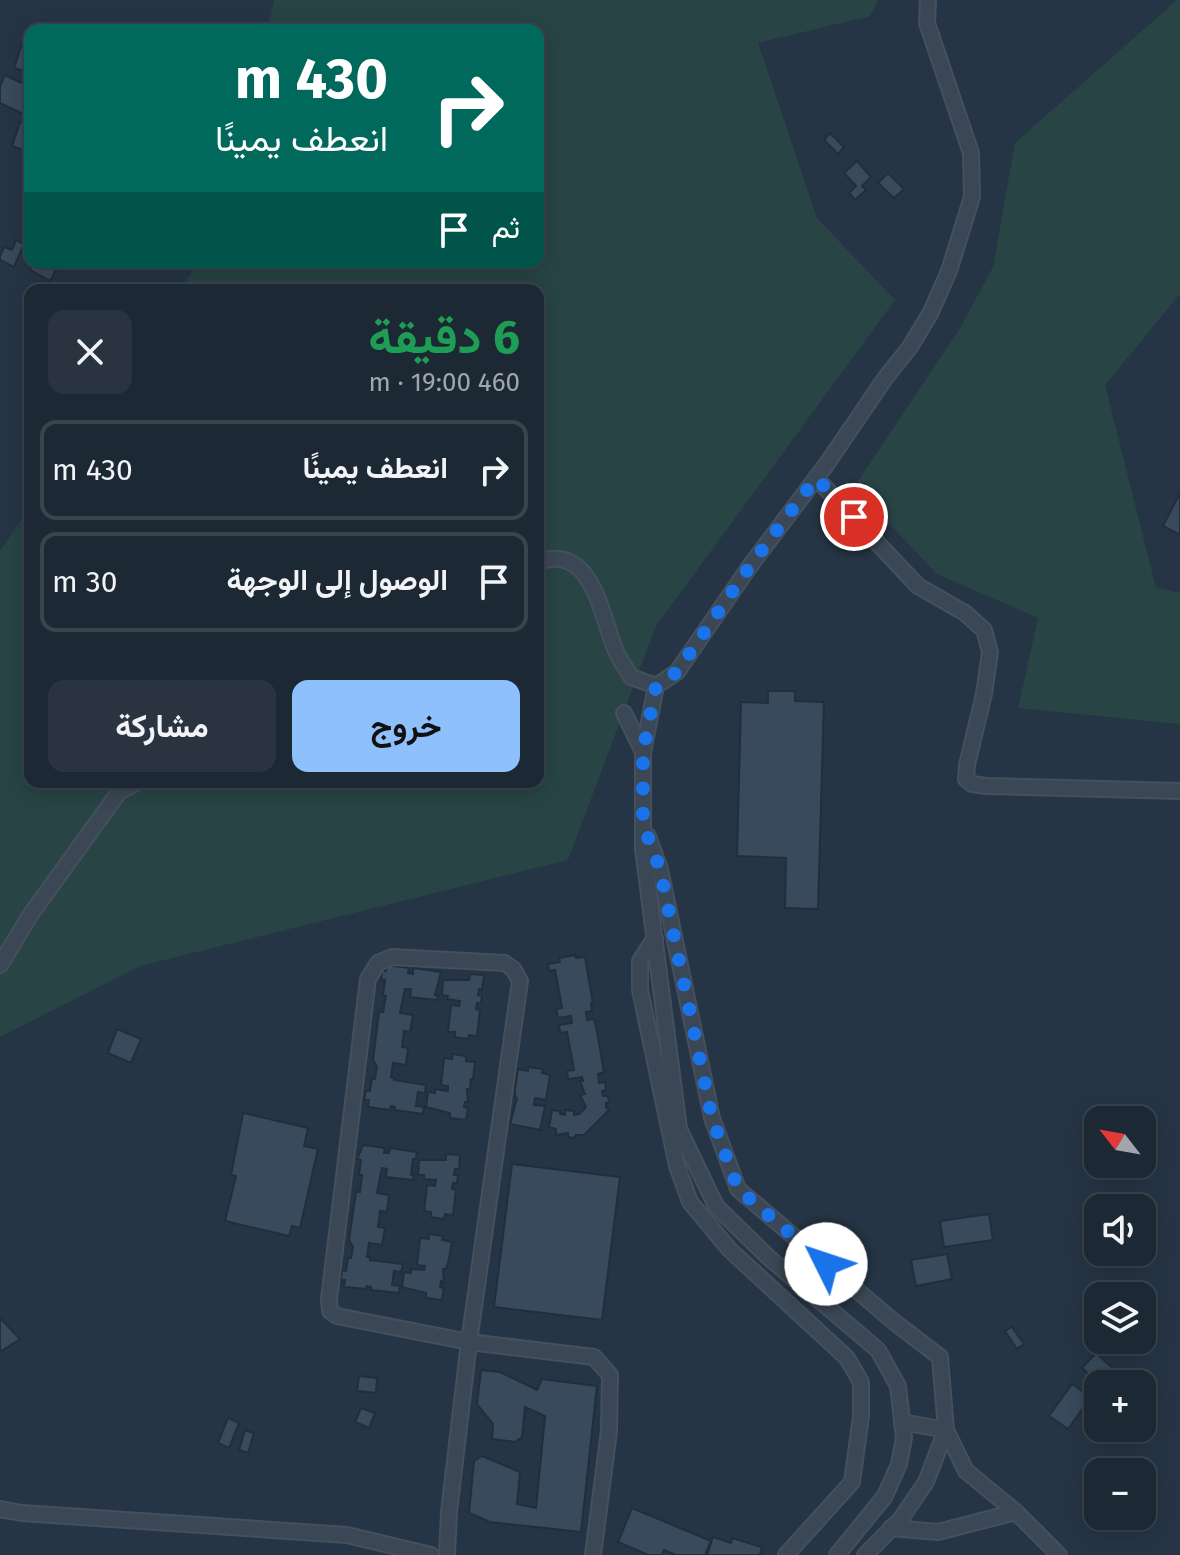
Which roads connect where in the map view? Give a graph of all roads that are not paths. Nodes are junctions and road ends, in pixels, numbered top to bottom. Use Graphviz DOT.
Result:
graph roads {
  1 [pos="928,0"];
  2 [pos="816,478"];
  3 [pos="544,560"];
  4 [pos="656,686"];
  5 [pos="624,713"];
  6 [pos="643,752"];
  7 [pos="127,788"];
  8 [pos="1180,791"];
  9 [pos="643,824"];
  10 [pos="655,938"];
  11 [pos="0,965"];
  12 [pos="469,1342"];
  13 [pos="902,1422"];
  14 [pos="946,1430"];
  15 [pos="0,1509"];
  16 [pos="1016,1512"];
  17 [pos="891,1528"];
  18 [pos="431,1555"];
  19 [pos="447,1555"];
  20 [pos="593,1555"];
  21 [pos="786,1555"];
  22 [pos="837,1555"];
  23 [pos="865,1555"];
  24 [pos="1059,1555"];
  1 -- 2 [label="street"];
  2 -- 4 [label="street"];
  2 -- 8 [label="street"];
  3 -- 4 [label="street"];
  4 -- 6 [label="street"];
  5 -- 6 [label="street"];
  6 -- 9 [label="street"];
  7 -- 11 [label="street"];
  9 -- 10 [label="street"];
  9 -- 14 [label="street"];
  10 -- 13 [label="street"];
  10 -- 21 [label="street"];
  12 -- 12 [label="street"];
  12 -- 19 [label="street"];
  12 -- 20 [label="street"];
  13 -- 14 [label="street"];
  13 -- 22 [label="street"];
  14 -- 16 [label="street"];
  14 -- 17 [label="street"];
  15 -- 18 [label="street"];
  16 -- 17 [label="street"];
  16 -- 24 [label="street"];
  17 -- 23 [label="street"];
}
